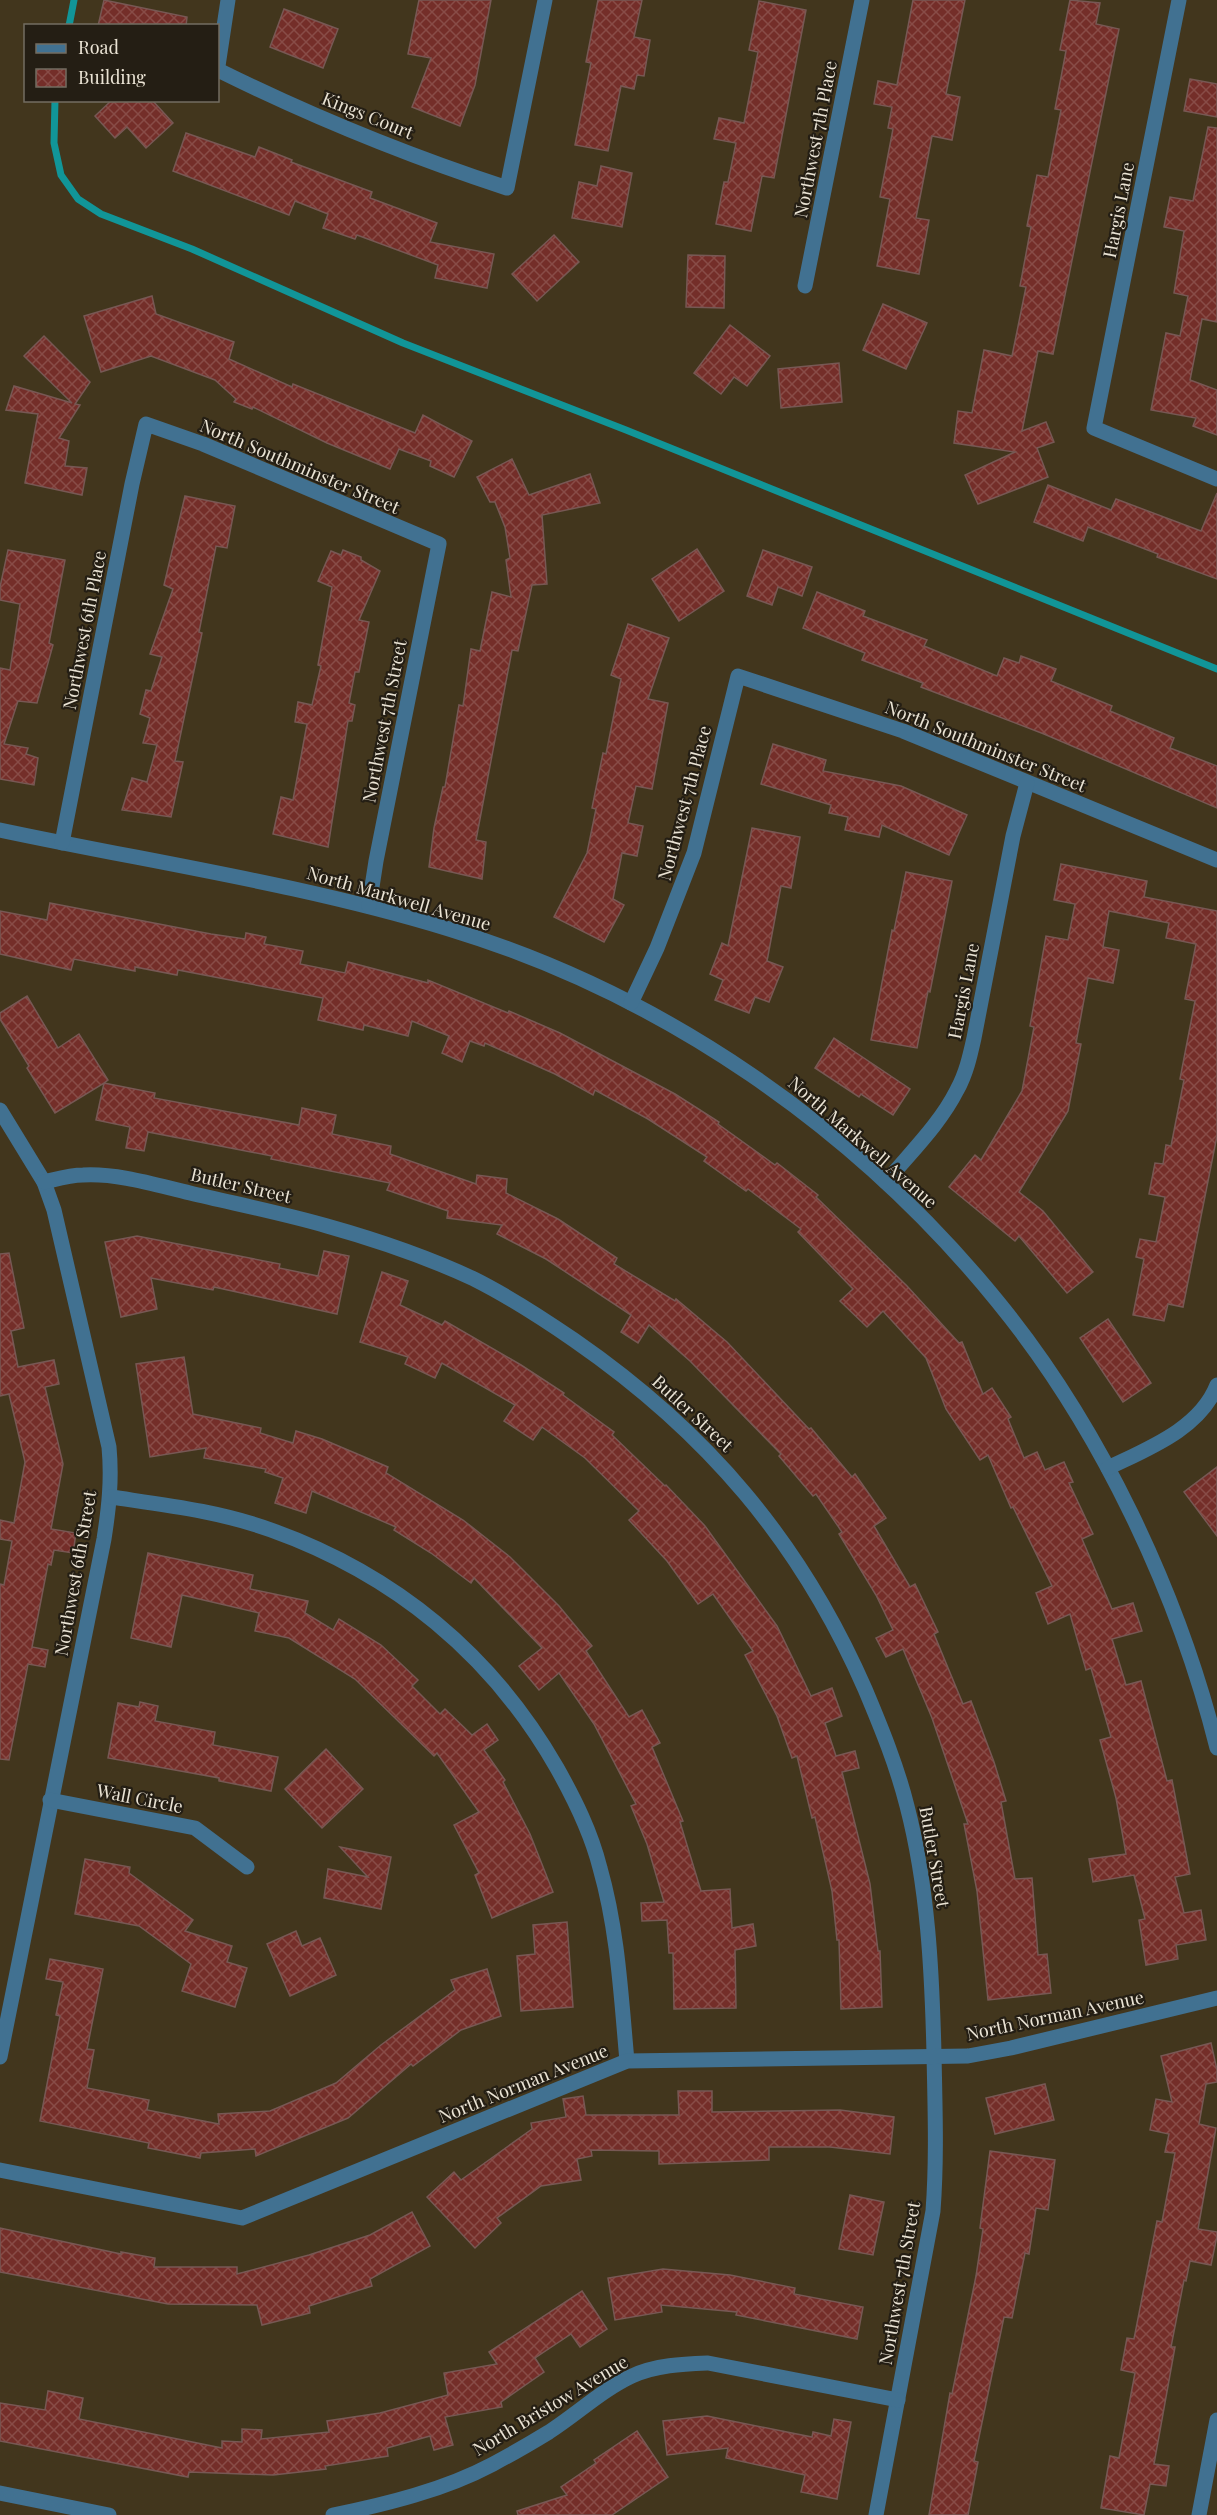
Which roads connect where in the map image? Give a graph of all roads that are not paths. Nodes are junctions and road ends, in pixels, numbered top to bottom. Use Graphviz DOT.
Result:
graph roads {
  1 [pos="228,0"];
  2 [pos="545,0"];
  3 [pos="862,0"];
  4 [pos="1179,0"];
  5 [pos="219,61"];
  6 [pos="219,69"];
  7 [pos="805,285"];
  8 [pos="146,424"];
  9 [pos="1217,479"];
  10 [pos="439,544"];
  11 [pos="738,676"];
  12 [pos="1027,783"];
  13 [pos="0,830"];
  14 [pos="62,843"];
  15 [pos="1217,860"];
  16 [pos="369,906"];
  17 [pos="631,1003"];
  18 [pos="0,1110"];
  19 [pos="44,1182"];
  20 [pos="886,1182"];
  21 [pos="1217,1385"];
  22 [pos="1108,1468"];
  23 [pos="111,1497"];
  24 [pos="1217,1748"];
  25 [pos="50,1800"];
  26 [pos="247,1867"];
  27 [pos="1217,1998"];
  28 [pos="934,2056"];
  29 [pos="0,2057"];
  30 [pos="627,2061"];
  31 [pos="0,2170"];
  32 [pos="898,2400"];
  33 [pos="1217,2420"];
  34 [pos="0,2493"];
  35 [pos="109,2515"];
  36 [pos="333,2515"];
  37 [pos="876,2515"];
  38 [pos="1198,2515"];
  1 -- 5 [label="street"];
  2 -- 6 [label="street, Kings Court"];
  3 -- 7 [label="street, Northwest 7th Place"];
  4 -- 9 [label="street, Hargis Lane"];
  8 -- 10 [label="street, North Southminster Street"];
  8 -- 14 [label="street, Northwest 6th Place"];
  10 -- 16 [label="street, Northwest 7th Street"];
  11 -- 12 [label="street, North Southminster Street"];
  11 -- 17 [label="street, Northwest 7th Place"];
  12 -- 15 [label="street, North Southminster Street"];
  12 -- 20 [label="street, Hargis Lane"];
  13 -- 14 [label="street, North Markwell Avenue"];
  14 -- 16 [label="street, North Markwell Avenue"];
  16 -- 17 [label="street, North Markwell Avenue"];
  17 -- 20 [label="street, North Markwell Avenue"];
  18 -- 19 [label="street, Northwest 6th Street"];
  19 -- 23 [label="street, Northwest 6th Street"];
  19 -- 28 [label="street, Butler Street"];
  20 -- 22 [label="street, North Markwell Avenue"];
  21 -- 22 [label="street"];
  22 -- 24 [label="street, North Markwell Avenue"];
  23 -- 25 [label="street, Northwest 6th Street"];
  23 -- 30 [label="street"];
  25 -- 26 [label="street, Wall Circle"];
  25 -- 29 [label="street, Northwest 6th Street"];
  27 -- 28 [label="street, North Norman Avenue"];
  28 -- 30 [label="street, North Norman Avenue"];
  28 -- 32 [label="street, Northwest 7th Street"];
  30 -- 31 [label="street, North Norman Avenue"];
  32 -- 36 [label="street, North Bristow Avenue"];
  32 -- 37 [label="street, Northwest 7th Street"];
  33 -- 38 [label="street"];
  34 -- 35 [label="street"];
}
